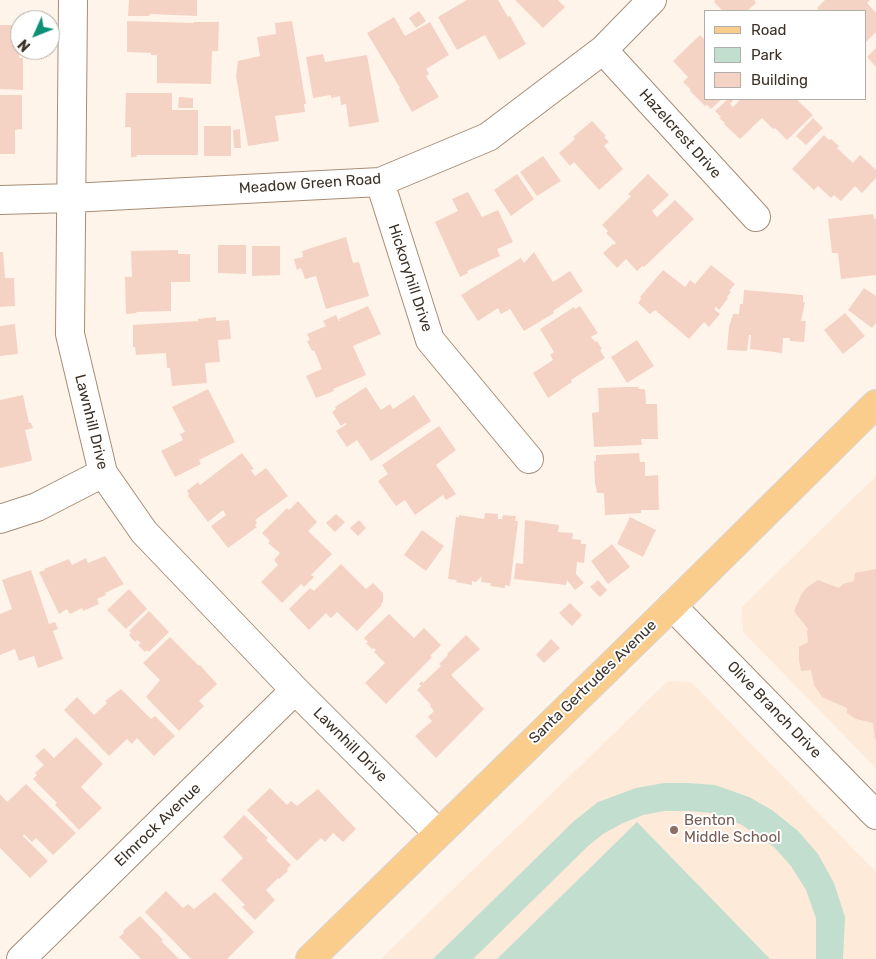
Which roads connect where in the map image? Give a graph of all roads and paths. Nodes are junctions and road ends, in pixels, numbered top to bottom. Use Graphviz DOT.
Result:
graph roads {
  1 [pos="73,0"];
  2 [pos="652,0"];
  3 [pos="603,50"];
  4 [pos="380,182"];
  5 [pos="71,198"];
  6 [pos="0,200"];
  7 [pos="756,217"];
  8 [pos="876,404"];
  9 [pos="529,459"];
  10 [pos="103,473"];
  11 [pos="0,518"];
  12 [pos="672,606"];
  13 [pos="295,690"];
  14 [pos="876,815"];
  15 [pos="438,832"];
  16 [pos="21,959"];
  17 [pos="310,959"];
  1 -- 5 [label="street, Lawnhill Drive"];
  2 -- 3 [label="street, Meadow Green Road"];
  3 -- 4 [label="street, Meadow Green Road"];
  3 -- 7 [label="street, Hazelcrest Drive"];
  4 -- 5 [label="street, Meadow Green Road"];
  4 -- 9 [label="street, Hickoryhill Drive"];
  5 -- 6 [label="street, Meadow Green Road"];
  5 -- 10 [label="street, Lawnhill Drive"];
  8 -- 12 [label="main road, Santa Gertrudes Avenue"];
  10 -- 11 [label="street"];
  10 -- 13 [label="street, Lawnhill Drive"];
  12 -- 14 [label="street, Olive Branch Drive"];
  12 -- 15 [label="main road, Santa Gertrudes Avenue"];
  13 -- 15 [label="street, Lawnhill Drive"];
  13 -- 16 [label="street, Elmrock Avenue"];
  15 -- 17 [label="main road, Santa Gertrudes Avenue"];
}
